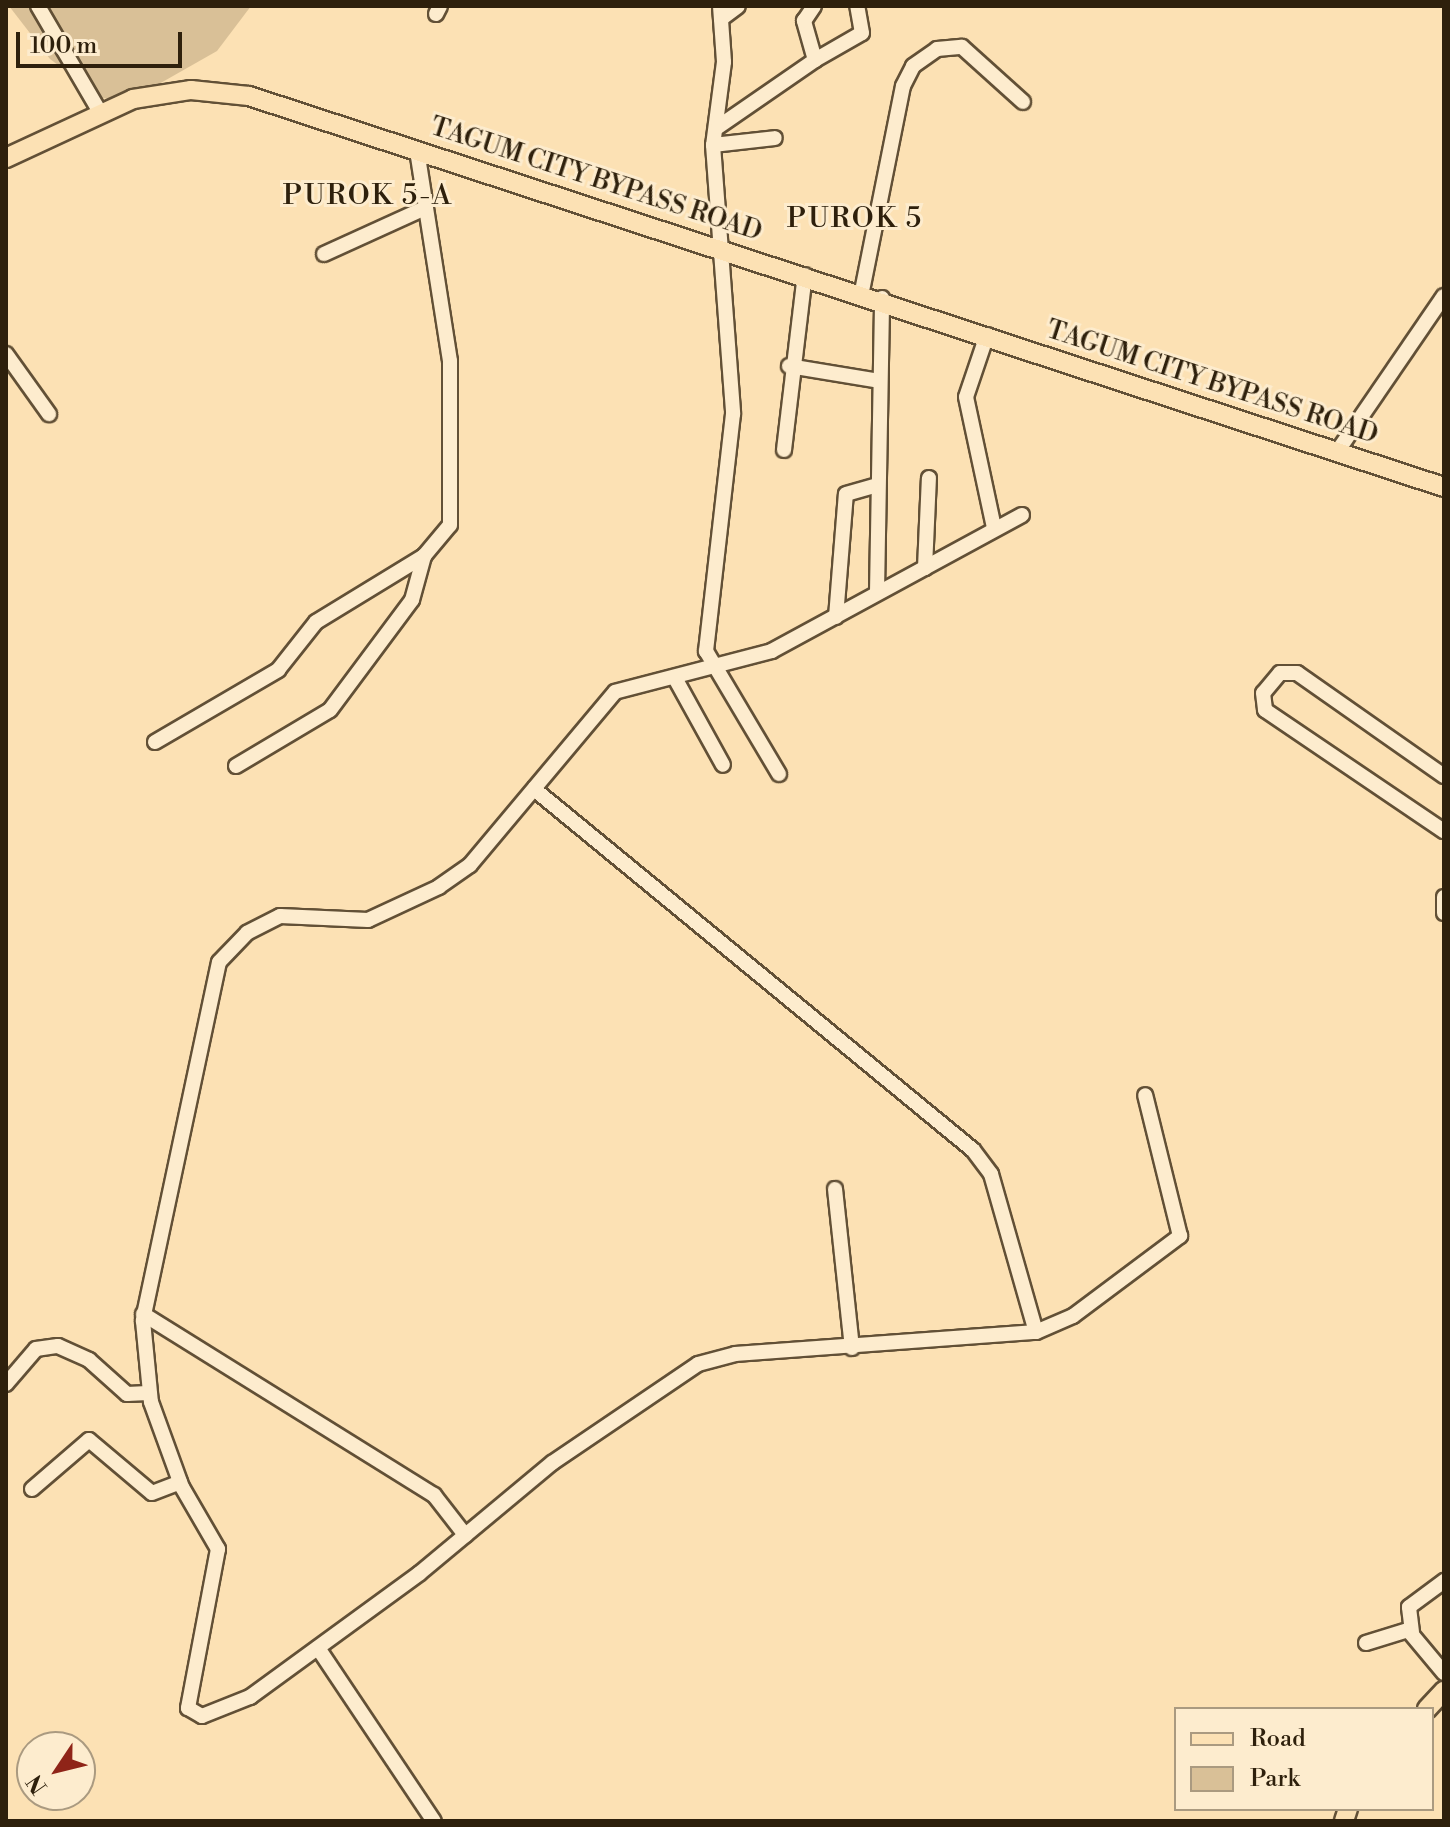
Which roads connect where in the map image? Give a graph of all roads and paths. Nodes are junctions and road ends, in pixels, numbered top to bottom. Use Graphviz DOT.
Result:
graph roads {
  1 [pos="38,6"];
  2 [pos="738,6"];
  3 [pos="814,6"];
  4 [pos="857,6"];
  5 [pos="720,12"];
  6 [pos="815,60"];
  7 [pos="1023,102"];
  8 [pos="100,112"];
  9 [pos="717,127"];
  10 [pos="775,138"];
  11 [pos="713,145"];
  12 [pos="417,150"];
  13 [pos="6,158"];
  14 [pos="425,208"];
  15 [pos="723,248"];
  16 [pos="324,254"];
  17 [pos="805,275"];
  18 [pos="862,291"];
  19 [pos="1444,296"];
  20 [pos="882,298"];
  21 [pos="987,335"];
  22 [pos="6,354"];
  23 [pos="789,366"];
  24 [pos="880,381"];
  25 [pos="49,414"];
  26 [pos="784,450"];
  27 [pos="1337,452"];
  28 [pos="929,478"];
  29 [pos="877,485"];
  30 [pos="1444,487"];
  31 [pos="1022,515"];
  32 [pos="994,528"];
  33 [pos="424,556"];
  34 [pos="925,568"];
  35 [pos="877,592"];
  36 [pos="836,617"];
  37 [pos="712,667"];
  38 [pos="675,678"];
  39 [pos="155,742"];
  40 [pos="723,765"];
  41 [pos="236,766"];
  42 [pos="779,774"];
  43 [pos="1444,776"];
  44 [pos="534,789"];
  45 [pos="1444,831"];
  46 [pos="1444,897"];
  47 [pos="1444,913"];
  48 [pos="1145,1095"];
  49 [pos="835,1189"];
  50 [pos="143,1314"];
  51 [pos="1036,1332"];
  52 [pos="852,1348"];
  53 [pos="6,1384"];
  54 [pos="148,1393"];
  55 [pos="180,1482"];
  56 [pos="32,1489"];
  57 [pos="465,1535"];
  58 [pos="1444,1581"];
  59 [pos="1412,1632"];
  60 [pos="1366,1643"];
  61 [pos="318,1648"];
  62 [pos="1444,1673"];
  63 [pos="1444,1691"];
  64 [pos="1429,1707"];
  65 [pos="434,1821"];
  1 -- 8 [label="street"];
  2 -- 5 [label="street"];
  3 -- 6 [label="street"];
  4 -- 6 [label="street"];
  5 -- 9 [label="street"];
  6 -- 9 [label="street"];
  7 -- 18 [label="street"];
  8 -- 12 [label="main road, TAGUM CITY BYPASS ROAD"];
  8 -- 13 [label="main road, TAGUM CITY BYPASS ROAD"];
  9 -- 11 [label="street"];
  10 -- 11 [label="street"];
  11 -- 15 [label="street"];
  12 -- 14 [label="street"];
  12 -- 15 [label="main road, TAGUM CITY BYPASS ROAD"];
  14 -- 16 [label="street"];
  14 -- 33 [label="street"];
  15 -- 17 [label="main road, TAGUM CITY BYPASS ROAD"];
  15 -- 37 [label="street"];
  17 -- 18 [label="main road, TAGUM CITY BYPASS ROAD"];
  17 -- 23 [label="street"];
  18 -- 20 [label="main road, TAGUM CITY BYPASS ROAD"];
  19 -- 27 [label="street"];
  20 -- 21 [label="main road, TAGUM CITY BYPASS ROAD"];
  20 -- 24 [label="street"];
  21 -- 27 [label="main road, TAGUM CITY BYPASS ROAD"];
  21 -- 32 [label="street"];
  22 -- 25 [label="street"];
  23 -- 24 [label="street"];
  23 -- 26 [label="street"];
  24 -- 29 [label="street"];
  27 -- 30 [label="main road, TAGUM CITY BYPASS ROAD"];
  28 -- 34 [label="street"];
  29 -- 35 [label="street"];
  29 -- 36 [label="street"];
  31 -- 32 [label="street"];
  32 -- 34 [label="street"];
  33 -- 39 [label="street"];
  33 -- 41 [label="street"];
  34 -- 35 [label="street"];
  35 -- 36 [label="street"];
  36 -- 37 [label="street"];
  37 -- 38 [label="street"];
  37 -- 42 [label="street"];
  38 -- 40 [label="street"];
  38 -- 44 [label="street"];
  43 -- 45 [label="street"];
  44 -- 50 [label="street"];
  44 -- 51 [label="street"];
  46 -- 47 [label="street"];
  48 -- 51 [label="street"];
  49 -- 52 [label="street"];
  50 -- 54 [label="street"];
  50 -- 57 [label="street"];
  51 -- 52 [label="street"];
  52 -- 57 [label="street"];
  53 -- 54 [label="street"];
  54 -- 55 [label="street"];
  55 -- 56 [label="street"];
  55 -- 61 [label="street"];
  57 -- 61 [label="street"];
  58 -- 59 [label="street"];
  59 -- 60 [label="street"];
  59 -- 62 [label="street"];
  61 -- 65 [label="street"];
  63 -- 64 [label="main road"];
}
